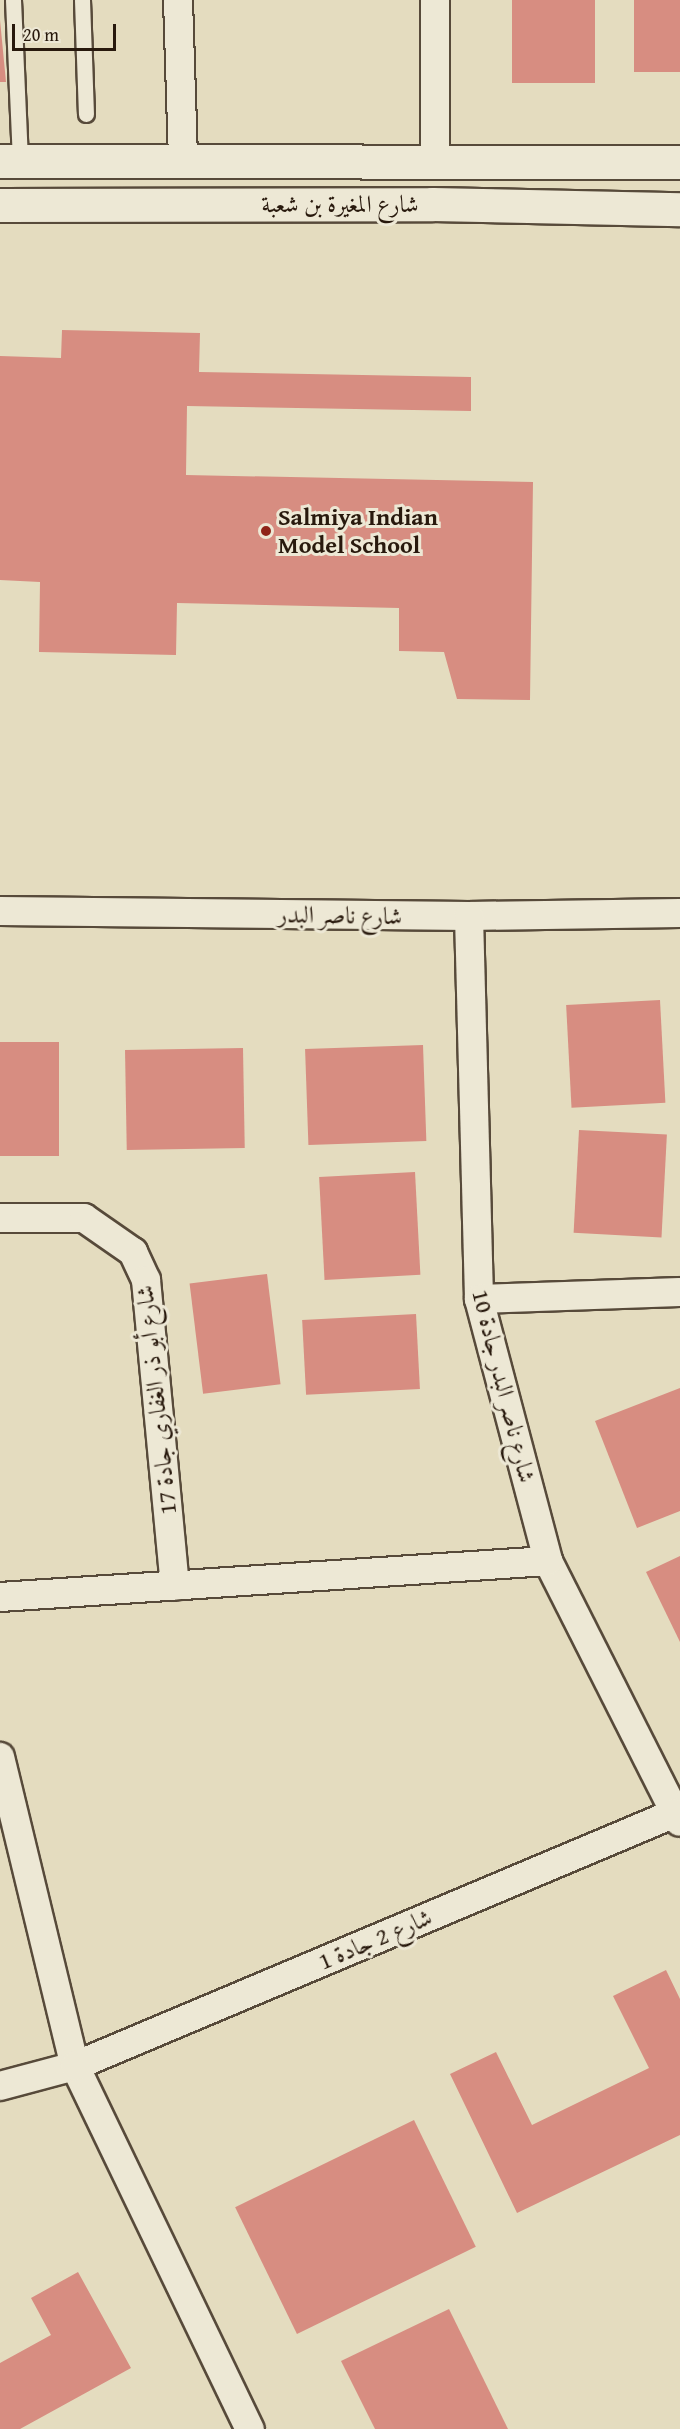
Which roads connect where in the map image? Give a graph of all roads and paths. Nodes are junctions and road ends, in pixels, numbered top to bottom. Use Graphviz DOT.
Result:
graph roads {
  1 [pos="14,0"];
  2 [pos="82,0"];
  3 [pos="178,0"];
  4 [pos="435,0"];
  5 [pos="86,114"];
  6 [pos="435,160"];
  7 [pos="10,161"];
  8 [pos="183,162"];
  9 [pos="680,162"];
  10 [pos="0,205"];
  11 [pos="680,209"];
  12 [pos="0,911"];
  13 [pos="680,913"];
  14 [pos="469,916"];
  15 [pos="0,1218"];
  16 [pos="680,1293"];
  17 [pos="479,1299"];
  18 [pos="548,1561"];
  19 [pos="175,1586"];
  20 [pos="0,1597"];
  21 [pos="0,1756"];
  22 [pos="678,1817"];
  23 [pos="75,2066"];
  24 [pos="0,2086"];
  25 [pos="250,2429"];
  1 -- 7 [label="lane"];
  2 -- 5 [label="lane"];
  3 -- 8 [label="street"];
  4 -- 6 [label="street"];
  6 -- 8 [label="main road, شارع المغيرة بن شعبة"];
  6 -- 9 [label="main road, شارع المغيرة بن شعبة"];
  7 -- 8 [label="main road, شارع المغيرة بن شعبة"];
  10 -- 11 [label="main road, شارع المغيرة بن شعبة"];
  12 -- 14 [label="street, شارع ناصر البدر"];
  13 -- 14 [label="street, شارع ناصر البدر"];
  14 -- 17 [label="street, شارع ناصر البدر جادة 10"];
  15 -- 19 [label="street, شارع أبو ذر الغفاري جادة 17"];
  16 -- 17 [label="street"];
  17 -- 18 [label="street, شارع ناصر البدر جادة 10"];
  18 -- 19 [label="street"];
  18 -- 22 [label="street, شارع ناصر البدر جادة 10"];
  19 -- 20 [label="street"];
  21 -- 23 [label="street"];
  22 -- 23 [label="street, شارع 2 جادة 1"];
  23 -- 24 [label="street, شارع 2 جادة 1"];
  23 -- 25 [label="street"];
}
